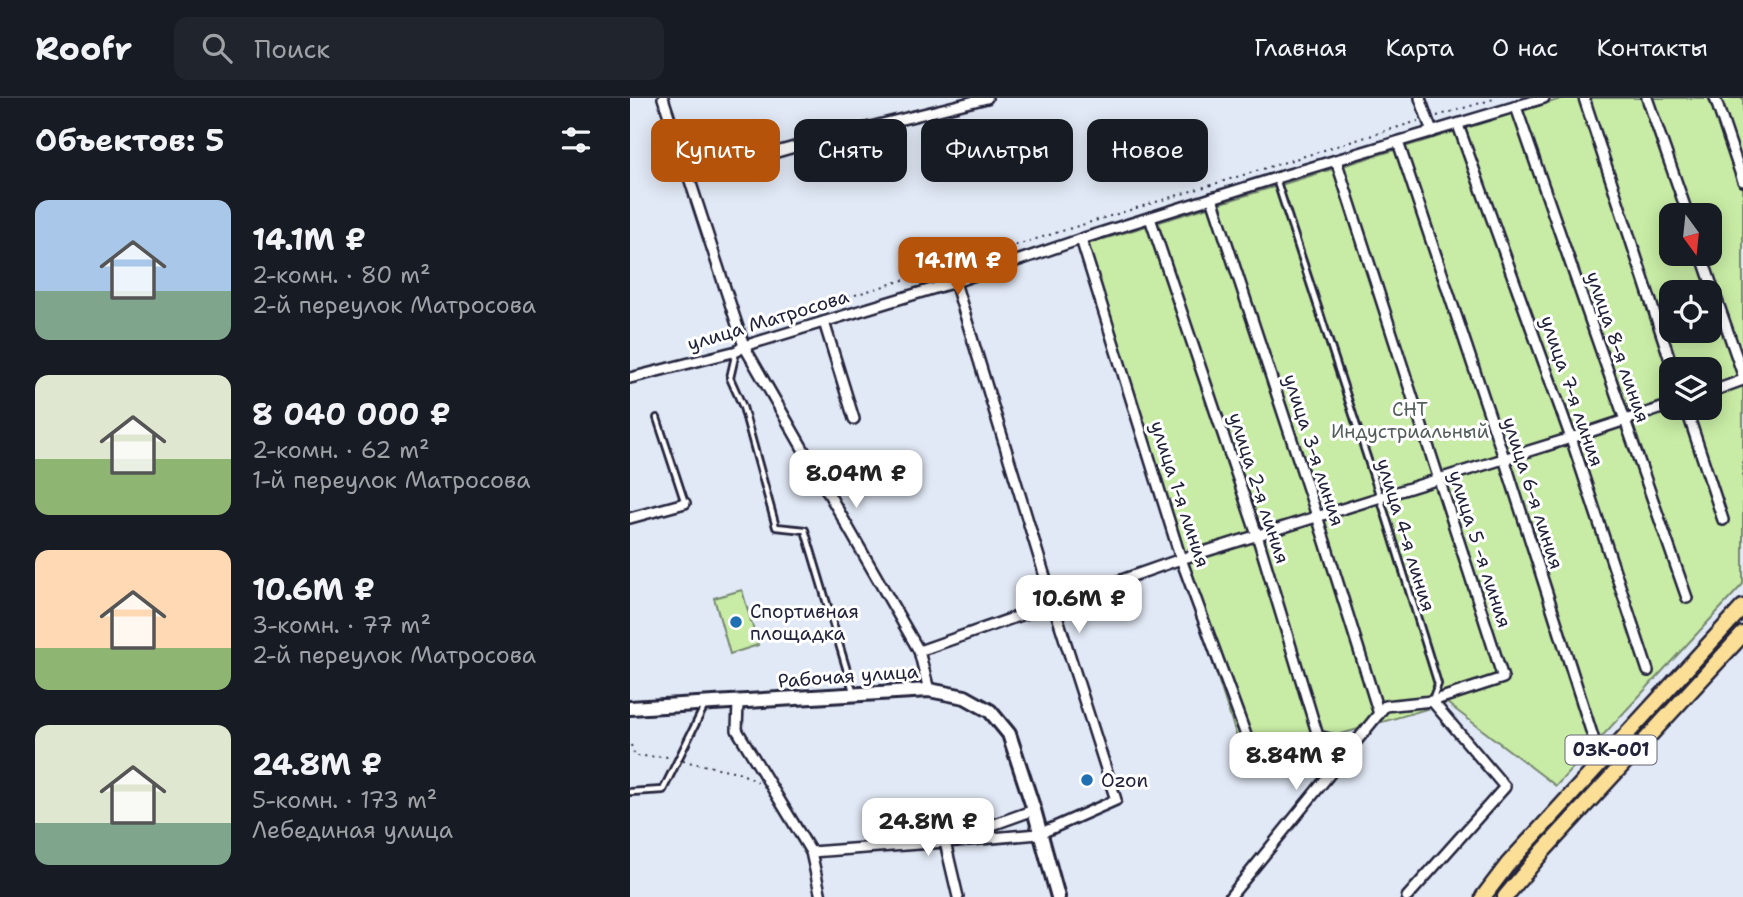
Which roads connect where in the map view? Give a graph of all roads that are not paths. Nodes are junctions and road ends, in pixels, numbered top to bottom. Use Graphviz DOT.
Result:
graph roads {
  1 [pos="663,98"];
  2 [pos="987,98"];
  3 [pos="1420,98"];
  4 [pos="1544,98"];
  5 [pos="1584,98"];
  6 [pos="1647,98"];
  7 [pos="1715,98"];
  8 [pos="1517,107"];
  9 [pos="670,119"];
  10 [pos="1458,125"];
  11 [pos="1432,132"];
  12 [pos="1398,142"];
  13 [pos="780,151"];
  14 [pos="1336,160"];
  15 [pos="1276,178"];
  16 [pos="1743,181"];
  17 [pos="691,182"];
  18 [pos="1212,198"];
  19 [pos="1684,203"];
  20 [pos="1150,218"];
  21 [pos="1081,239"];
  22 [pos="1705,266"];
  23 [pos="955,282"];
  24 [pos="824,322"];
  25 [pos="741,349"];
  26 [pos="1669,357"];
  27 [pos="630,378"];
  28 [pos="1743,378"];
  29 [pos="1722,388"];
  30 [pos="1659,409"];
  31 [pos="657,418"];
  32 [pos="854,419"];
  33 [pos="1624,420"];
  34 [pos="1690,420"];
  35 [pos="1571,438"];
  36 [pos="1504,458"];
  37 [pos="1438,478"];
  38 [pos="1380,497"];
  39 [pos="685,503"];
  40 [pos="1317,516"];
  41 [pos="630,518"];
  42 [pos="1723,520"];
  43 [pos="1257,535"];
  44 [pos="1181,559"];
  45 [pos="1687,598"];
  46 [pos="1053,603"];
  47 [pos="1743,607"];
  48 [pos="1743,634"];
  49 [pos="919,651"];
  50 [pos="1648,671"];
  51 [pos="929,690"];
  52 [pos="854,694"];
  53 [pos="1432,701"];
  54 [pos="738,703"];
  55 [pos="706,704"];
  56 [pos="630,708"];
  57 [pos="1382,710"];
  58 [pos="1593,737"];
  59 [pos="1354,745"];
  60 [pos="1254,757"];
  61 [pos="630,792"];
  62 [pos="1034,810"];
  63 [pos="1039,834"];
  64 [pos="945,842"];
  65 [pos="811,852"];
  66 [pos="1508,893"];
  67 [pos="821,897"];
  68 [pos="958,897"];
  69 [pos="1058,897"];
  70 [pos="1230,897"];
  71 [pos="1407,897"];
  72 [pos="1483,897"];
  1 -- 9 [label="street"];
  2 -- 13 [label="street"];
  3 -- 11 [label="street"];
  4 -- 8 [label="street, улица Матросова"];
  5 -- 26 [label="street"];
  6 -- 19 [label="street"];
  7 -- 16 [label="street"];
  8 -- 10 [label="street, улица Матросова"];
  8 -- 33 [label="street, улица 8-я линия"];
  10 -- 11 [label="street, улица Матросова"];
  10 -- 35 [label="street, улица 7-я линия"];
  11 -- 12 [label="street, улица Матросова"];
  12 -- 14 [label="street, улица Матросова"];
  12 -- 36 [label="street, улица 6-я линия"];
  14 -- 15 [label="street, улица Матросова"];
  14 -- 37 [label="street, улица 5 -я линия"];
  15 -- 18 [label="street, улица Матросова"];
  15 -- 38 [label="lane, улица 4-я линия"];
  17 -- 25 [label="street"];
  18 -- 20 [label="street, улица Матросова"];
  18 -- 40 [label="street, улица 3-я линия"];
  20 -- 21 [label="street, улица Матросова"];
  20 -- 43 [label="street, улица 2-я линия"];
  21 -- 23 [label="street, улица Матросова"];
  21 -- 44 [label="street, улица 1-я линия"];
  22 -- 28 [label="street"];
  23 -- 24 [label="street, улица Матросова"];
  23 -- 46 [label="street"];
  24 -- 25 [label="street, улица Матросова"];
  24 -- 32 [label="street"];
  25 -- 27 [label="street, улица Матросова"];
  25 -- 49 [label="street"];
  25 -- 52 [label="lane"];
  28 -- 29 [label="street"];
  30 -- 33 [label="street"];
  31 -- 39 [label="lane"];
  33 -- 35 [label="street"];
  33 -- 45 [label="street, улица 8-я линия"];
  34 -- 42 [label="street"];
  35 -- 36 [label="street"];
  35 -- 50 [label="street, улица 7-я линия"];
  36 -- 37 [label="street"];
  36 -- 58 [label="street, улица 6-я линия"];
  37 -- 38 [label="street"];
  37 -- 53 [label="street, улица 5 -я линия"];
  38 -- 40 [label="street"];
  38 -- 53 [label="lane, улица 4-я линия"];
  39 -- 41 [label="street"];
  40 -- 43 [label="street"];
  40 -- 57 [label="street, улица 3-я линия"];
  43 -- 44 [label="street"];
  43 -- 59 [label="street, улица 2-я линия"];
  44 -- 46 [label="street"];
  44 -- 60 [label="street, улица 1-я линия"];
  46 -- 49 [label="street"];
  46 -- 63 [label="street"];
  47 -- 72 [label="main road, 03К-001"];
  48 -- 66 [label="main road, 03К-001"];
  49 -- 51 [label="street"];
  51 -- 52 [label="main road, Рабочая улица"];
  51 -- 62 [label="main road, Рабочая улица"];
  52 -- 54 [label="main road, Рабочая улица"];
  53 -- 57 [label="street"];
  53 -- 71 [label="street"];
  54 -- 55 [label="main road, Рабочая улица"];
  54 -- 65 [label="street"];
  55 -- 56 [label="main road, Рабочая улица"];
  55 -- 61 [label="lane"];
  57 -- 59 [label="street"];
  59 -- 70 [label="street"];
  62 -- 63 [label="main road, Рабочая улица"];
  62 -- 64 [label="street"];
  63 -- 64 [label="street"];
  63 -- 69 [label="main road, Рабочая улица"];
  64 -- 65 [label="street"];
  64 -- 68 [label="street"];
  65 -- 67 [label="street"];
}
